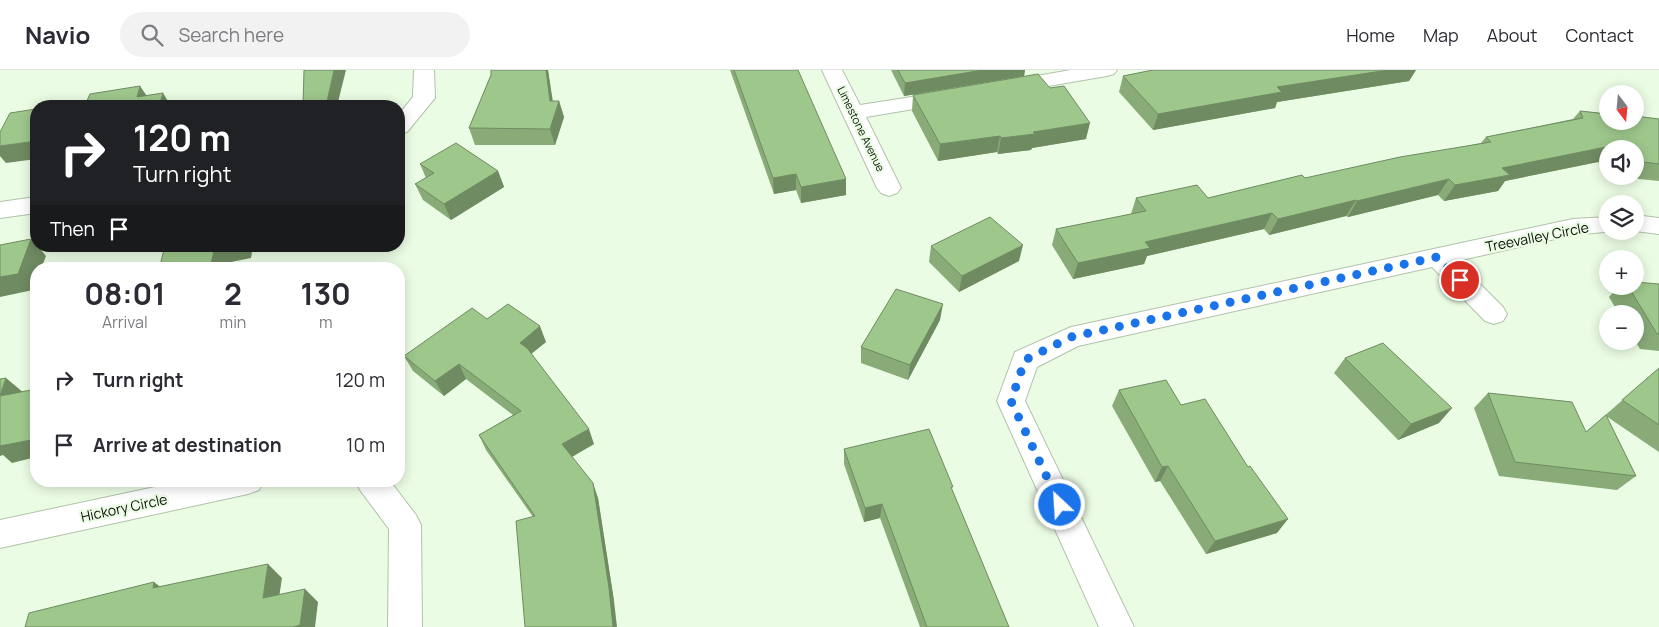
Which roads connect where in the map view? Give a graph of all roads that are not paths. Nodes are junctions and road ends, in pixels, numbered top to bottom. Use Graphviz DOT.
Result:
graph roads {
  1 [pos="424,70"];
  2 [pos="832,70"];
  3 [pos="1095,71"];
  4 [pos="853,113"];
  5 [pos="405,120"];
  6 [pos="889,188"];
  7 [pos="30,206"];
  8 [pos="0,210"];
  9 [pos="1644,224"];
  10 [pos="1599,226"];
  11 [pos="1659,226"];
  12 [pos="1437,257"];
  13 [pos="1494,314"];
  14 [pos="220,487"];
  15 [pos="376,487"];
  16 [pos="0,534"];
  17 [pos="405,627"];
  18 [pos="1117,627"];
  1 -- 5 [label="street"];
  2 -- 4 [label="street, Limestone Avenue"];
  3 -- 4 [label="street"];
  4 -- 6 [label="street, Limestone Avenue"];
  7 -- 8 [label="street"];
  9 -- 11 [label="street"];
  10 -- 12 [label="street, Treevalley Circle"];
  12 -- 13 [label="street"];
  12 -- 18 [label="street, Treevalley Circle"];
  14 -- 16 [label="street, Hickory Circle"];
  15 -- 17 [label="street"];
}
